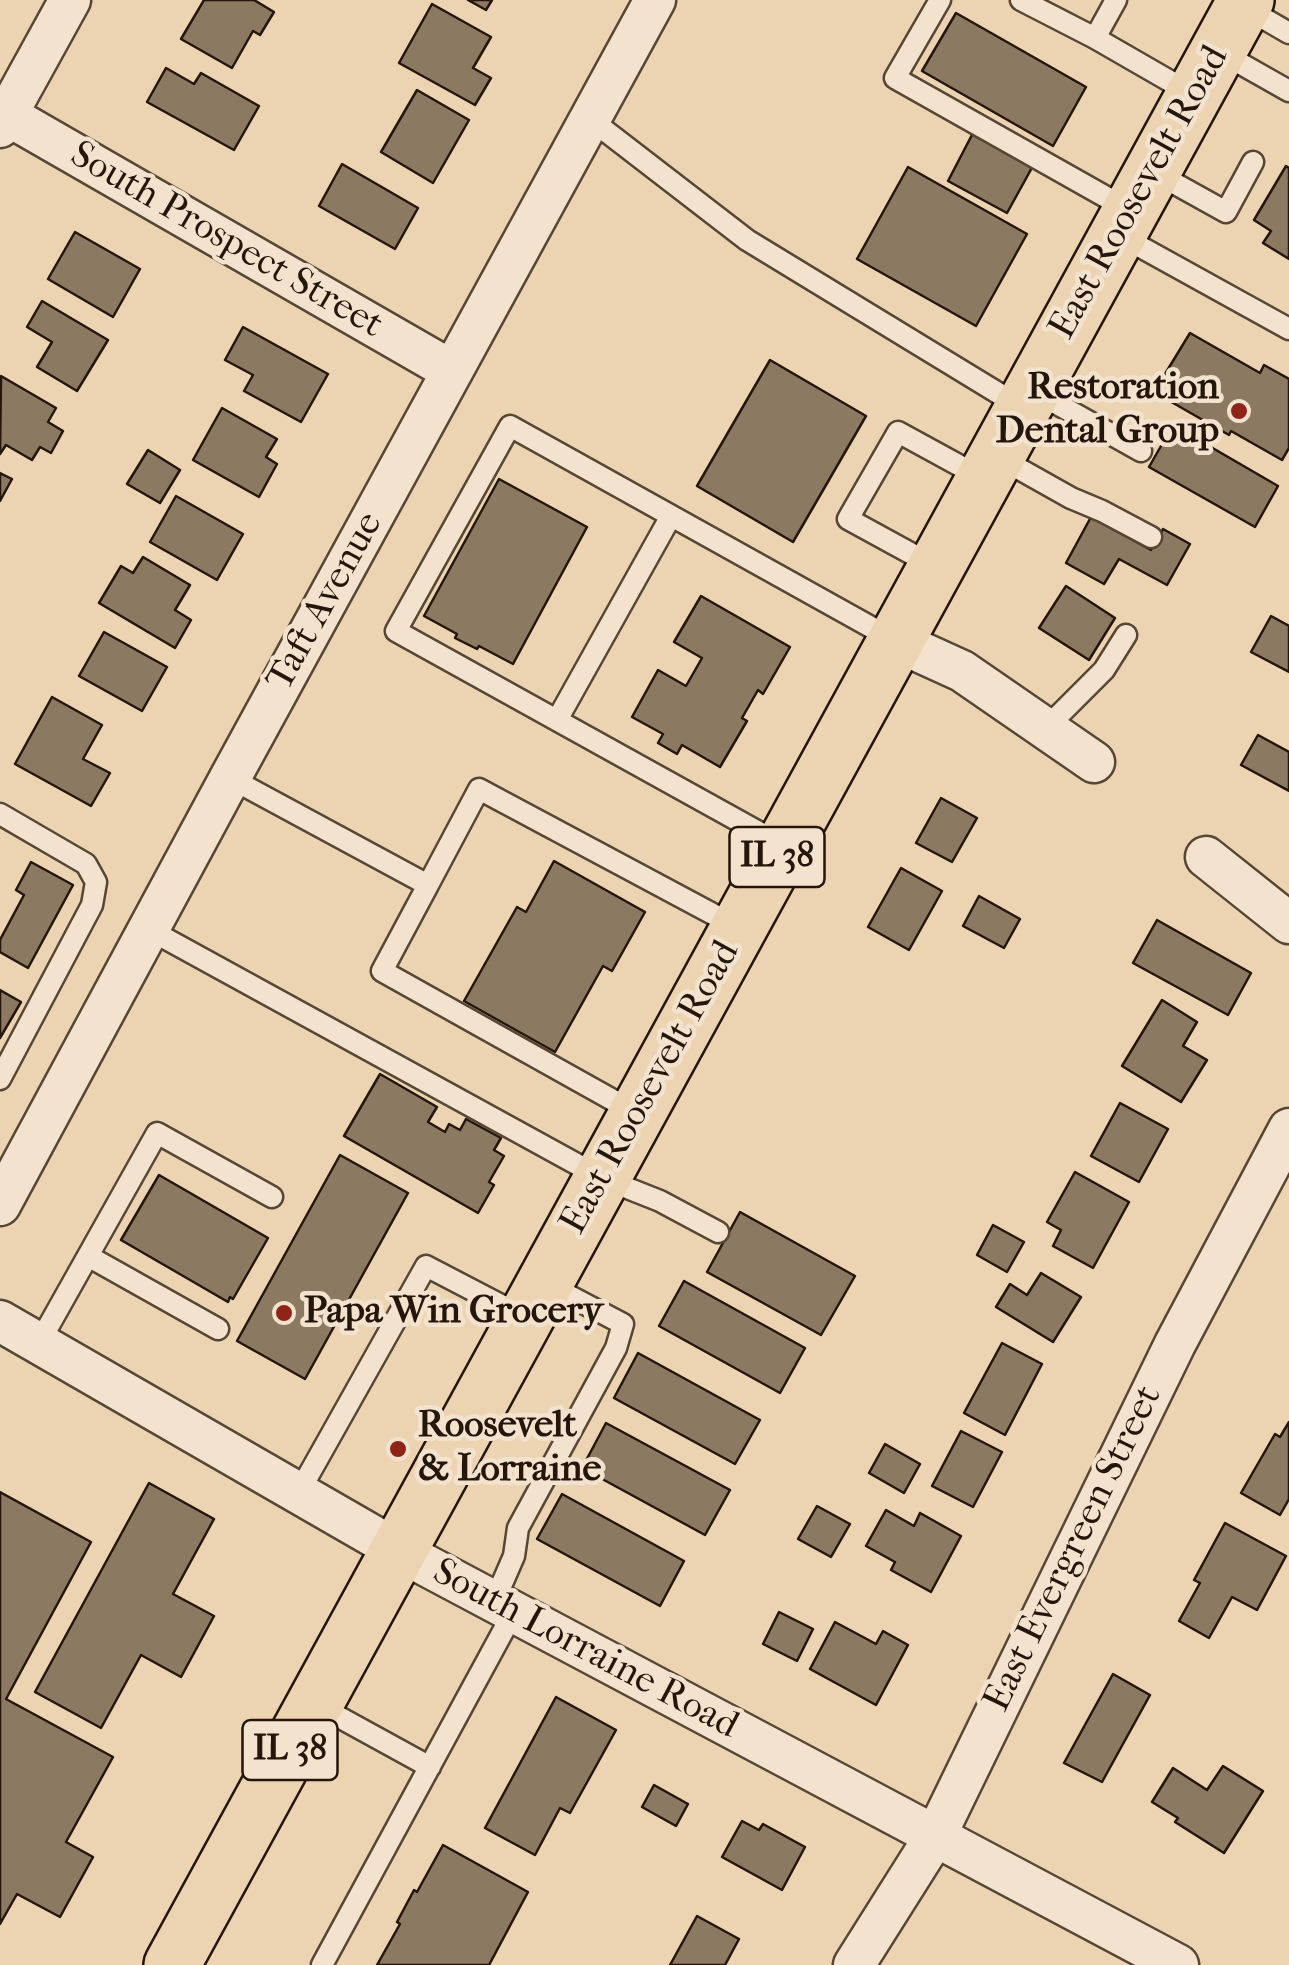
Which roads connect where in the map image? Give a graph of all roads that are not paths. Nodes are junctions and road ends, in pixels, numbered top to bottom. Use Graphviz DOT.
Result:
graph roads {
  1 [pos="70,0"];
  2 [pos="655,0"];
  3 [pos="940,0"];
  4 [pos="1020,0"];
  5 [pos="1115,0"];
  6 [pos="1289,33"];
  7 [pos="1095,38"];
  8 [pos="1225,38"];
  9 [pos="1289,91"];
  10 [pos="2,118"];
  11 [pos="590,119"];
  12 [pos="1253,162"];
  13 [pos="1133,205"];
  14 [pos="1289,330"];
  15 [pos="452,372"];
  16 [pos="1027,399"];
  17 [pos="1142,451"];
  18 [pos="990,467"];
  19 [pos="671,516"];
  20 [pos="1151,537"];
  21 [pos="936,567"];
  22 [pos="1126,635"];
  23 [pos="896,641"];
  24 [pos="557,720"];
  25 [pos="1046,728"];
  26 [pos="1094,762"];
  27 [pos="230,778"];
  28 [pos="0,814"];
  29 [pos="784,846"];
  30 [pos="1206,857"];
  31 [pos="428,884"];
  32 [pos="1289,923"];
  33 [pos="738,928"];
  34 [pos="150,930"];
  35 [pos="0,1080"];
  36 [pos="638,1114"];
  37 [pos="1289,1129"];
  38 [pos="602,1178"];
  39 [pos="272,1197"];
  40 [pos="0,1205"];
  41 [pos="718,1232"];
  42 [pos="88,1256"];
  43 [pos="536,1300"];
  44 [pos="0,1321"];
  45 [pos="218,1329"];
  46 [pos="39,1343"];
  47 [pos="299,1492"];
  48 [pos="400,1551"];
  49 [pos="504,1607"];
  50 [pos="315,1704"];
  51 [pos="430,1766"];
  52 [pos="936,1835"];
  53 [pos="182,1957"];
  54 [pos="322,1965"];
  55 [pos="854,1965"];
  56 [pos="1178,1965"];
  1 -- 10 [label="street"];
  2 -- 11 [label="street, Taft Avenue"];
  3 -- 13 [label="lane"];
  4 -- 7 [label="lane"];
  5 -- 7 [label="lane"];
  6 -- 8 [label="lane"];
  7 -- 8 [label="lane"];
  8 -- 9 [label="lane"];
  8 -- 13 [label="main road, East Roosevelt Road / IL 38"];
  10 -- 15 [label="street, South Prospect Street"];
  11 -- 15 [label="street, Taft Avenue"];
  11 -- 16 [label="lane"];
  12 -- 13 [label="lane"];
  13 -- 14 [label="lane"];
  13 -- 16 [label="main road, East Roosevelt Road / IL 38"];
  15 -- 27 [label="street, Taft Avenue"];
  16 -- 17 [label="lane"];
  16 -- 18 [label="main road, East Roosevelt Road / IL 38"];
  18 -- 20 [label="lane"];
  18 -- 21 [label="main road, East Roosevelt Road / IL 38"];
  18 -- 21 [label="lane"];
  19 -- 23 [label="lane"];
  19 -- 24 [label="lane"];
  19 -- 24 [label="lane"];
  21 -- 23 [label="main road, East Roosevelt Road / IL 38"];
  22 -- 25 [label="lane"];
  23 -- 25 [label="street"];
  23 -- 29 [label="main road, East Roosevelt Road / IL 38"];
  24 -- 29 [label="lane"];
  25 -- 26 [label="street"];
  27 -- 31 [label="lane"];
  27 -- 34 [label="street, Taft Avenue"];
  28 -- 35 [label="lane"];
  29 -- 33 [label="main road, East Roosevelt Road / IL 38"];
  30 -- 32 [label="street"];
  31 -- 33 [label="lane"];
  31 -- 36 [label="lane"];
  33 -- 36 [label="main road, East Roosevelt Road / IL 38"];
  34 -- 38 [label="lane"];
  34 -- 40 [label="street, Taft Avenue"];
  36 -- 38 [label="main road, East Roosevelt Road / IL 38"];
  37 -- 52 [label="street, East Evergreen Street"];
  38 -- 41 [label="lane"];
  38 -- 43 [label="main road, East Roosevelt Road / IL 38"];
  39 -- 42 [label="lane"];
  42 -- 45 [label="lane"];
  42 -- 46 [label="lane"];
  43 -- 47 [label="lane"];
  43 -- 48 [label="main road, East Roosevelt Road / IL 38"];
  43 -- 49 [label="lane"];
  44 -- 46 [label="street, South Lorraine Road"];
  46 -- 47 [label="street, South Lorraine Road"];
  47 -- 48 [label="street, South Lorraine Road"];
  48 -- 49 [label="street, South Lorraine Road"];
  48 -- 50 [label="main road, East Roosevelt Road / IL 38"];
  49 -- 51 [label="lane"];
  49 -- 52 [label="street, South Lorraine Road"];
  50 -- 51 [label="lane"];
  50 -- 53 [label="main road, East Roosevelt Road / IL 38"];
  51 -- 54 [label="lane"];
  52 -- 55 [label="street, East Evergreen Street"];
  52 -- 56 [label="street, South Lorraine Road"];
}
